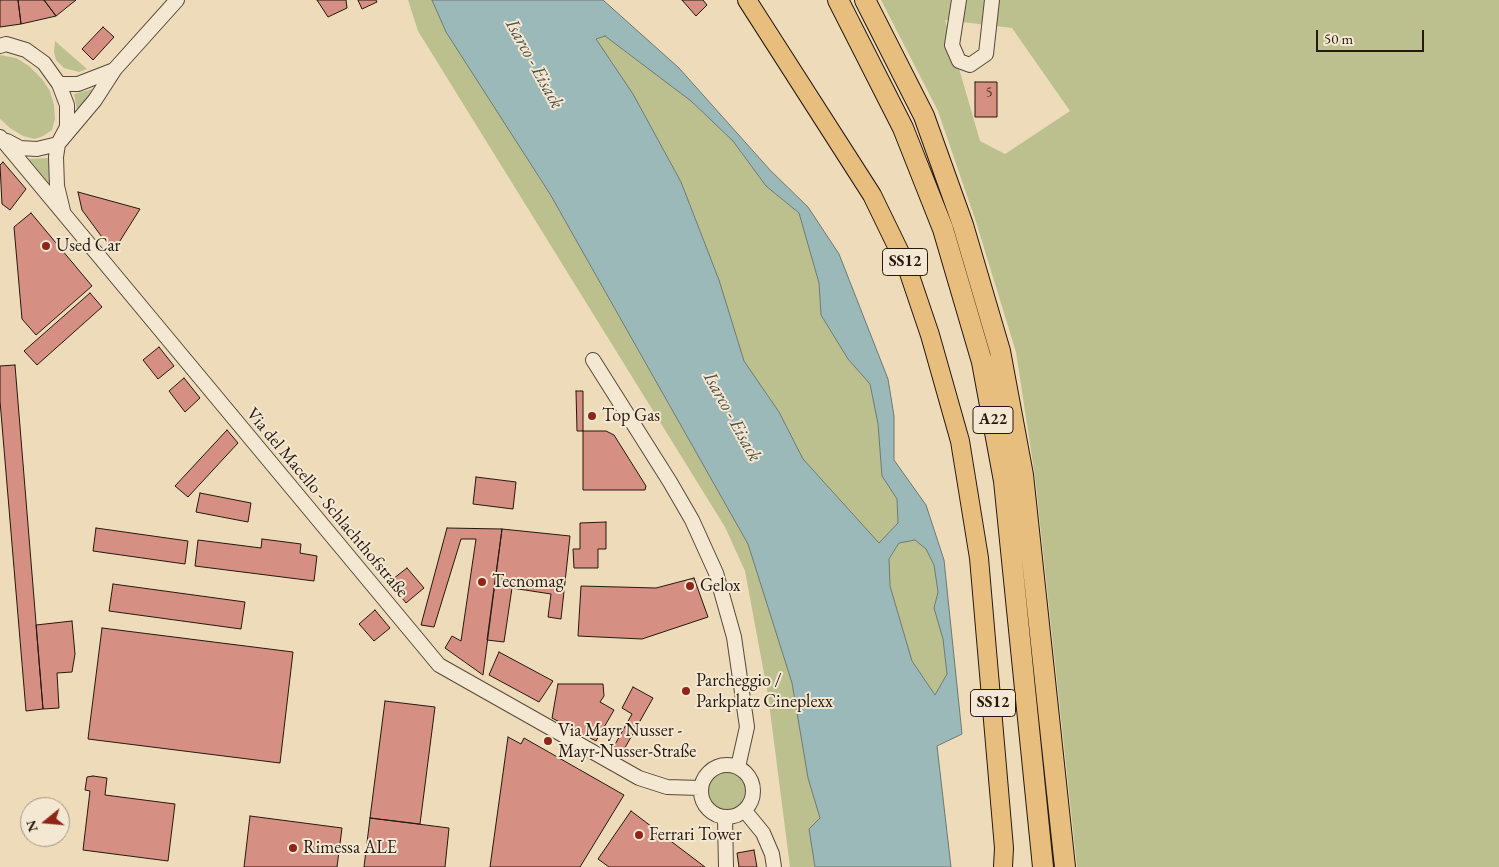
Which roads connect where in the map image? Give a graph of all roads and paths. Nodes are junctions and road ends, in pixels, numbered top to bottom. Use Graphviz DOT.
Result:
graph roads {
  1 [pos="178,0"];
  2 [pos="746,0"];
  3 [pos="838,0"];
  4 [pos="864,0"];
  5 [pos="958,0"];
  6 [pos="992,0"];
  7 [pos="0,46"];
  8 [pos="115,69"];
  9 [pos="59,84"];
  10 [pos="1,137"];
  11 [pos="58,144"];
  12 [pos="64,214"];
  13 [pos="593,360"];
  14 [pos="738,767"];
  15 [pos="700,788"];
  16 [pos="745,810"];
  17 [pos="725,818"];
  18 [pos="1004,848"];
  19 [pos="726,867"];
  20 [pos="774,867"];
  21 [pos="1003,867"];
  22 [pos="1010,867"];
  23 [pos="1043,867"];
  24 [pos="1065,867"];
  1 -- 8 [label="street"];
  2 -- 18 [label="main road, SS12"];
  3 -- 23 [label="highway, A22"];
  4 -- 24 [label="highway, A22"];
  5 -- 6 [label="street"];
  7 -- 9 [label="street"];
  8 -- 9 [label="street"];
  8 -- 11 [label="street"];
  9 -- 11 [label="street"];
  10 -- 11 [label="street, Via del Macello - Schlachthofstraße"];
  10 -- 12 [label="street, Via del Macello - Schlachthofstraße"];
  11 -- 12 [label="street"];
  12 -- 15 [label="street, Via del Macello - Schlachthofstraße"];
  13 -- 14 [label="street"];
  14 -- 15 [label="street"];
  14 -- 16 [label="street"];
  15 -- 17 [label="street"];
  16 -- 17 [label="street"];
  16 -- 20 [label="street"];
  17 -- 19 [label="street"];
  18 -- 21 [label="main road, SS12"];
  18 -- 22 [label="main road, SS12"];
}
